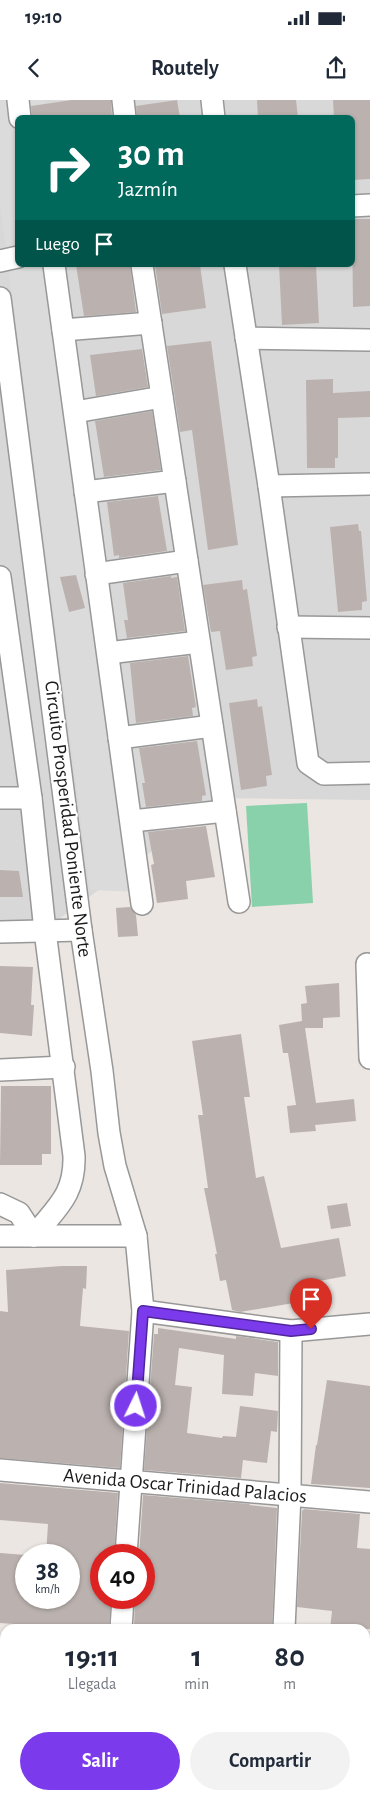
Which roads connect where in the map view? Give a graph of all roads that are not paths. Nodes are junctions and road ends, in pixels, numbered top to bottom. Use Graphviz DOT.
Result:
graph roads {
  1 [pos="18,100"];
  2 [pos="123,100"];
  3 [pos="212,100"];
  4 [pos="20,115"];
  5 [pos="125,115"];
  6 [pos="214,115"];
  7 [pos="370,205"];
  8 [pos="355,206"];
  9 [pos="15,258"];
  10 [pos="0,261"];
  11 [pos="54,267"];
  12 [pos="142,267"];
  13 [pos="235,267"];
  14 [pos="0,298"];
  15 [pos="151,323"];
  16 [pos="63,330"];
  17 [pos="246,338"];
  18 [pos="370,340"];
  19 [pos="162,397"];
  20 [pos="75,412"];
  21 [pos="175,481"];
  22 [pos="370,484"];
  23 [pos="269,486"];
  24 [pos="85,492"];
  25 [pos="187,561"];
  26 [pos="96,574"];
  27 [pos="0,577"];
  28 [pos="288,627"];
  29 [pos="370,628"];
  30 [pos="200,642"];
  31 [pos="108,653"];
  32 [pos="6,659"];
  33 [pos="212,726"];
  34 [pos="119,738"];
  35 [pos="370,773"];
  36 [pos="0,798"];
  37 [pos="31,798"];
  38 [pos="225,811"];
  39 [pos="132,821"];
  40 [pos="239,902"];
  41 [pos="142,904"];
  42 [pos="82,930"];
  43 [pos="46,931"];
  44 [pos="0,932"];
  45 [pos="367,964"];
  46 [pos="370,1058"];
  47 [pos="64,1067"];
  48 [pos="0,1070"];
  49 [pos="0,1204"];
  50 [pos="0,1236"];
  51 [pos="34,1236"];
  52 [pos="136,1236"];
  53 [pos="143,1311"];
  54 [pos="370,1324"];
  55 [pos="291,1331"];
  56 [pos="0,1470"];
  57 [pos="130,1481"];
  58 [pos="290,1495"];
  59 [pos="370,1502"];
  60 [pos="127,1544"];
  61 [pos="122,1609"];
  62 [pos="121,1624"];
  63 [pos="284,1624"];
  1 -- 4 [label="street"];
  2 -- 5 [label="street"];
  3 -- 6 [label="street"];
  7 -- 8 [label="street"];
  9 -- 10 [label="street"];
  11 -- 16 [label="street"];
  12 -- 15 [label="street"];
  13 -- 17 [label="street"];
  14 -- 42 [label="street, Circuito Prosperidad Poniente Norte"];
  15 -- 16 [label="street"];
  15 -- 19 [label="street"];
  16 -- 20 [label="street"];
  17 -- 18 [label="street"];
  17 -- 23 [label="street"];
  19 -- 20 [label="street"];
  19 -- 21 [label="street"];
  20 -- 24 [label="street"];
  21 -- 24 [label="street"];
  21 -- 25 [label="street"];
  22 -- 23 [label="street"];
  23 -- 28 [label="street"];
  24 -- 26 [label="street"];
  25 -- 26 [label="street"];
  25 -- 30 [label="street"];
  26 -- 31 [label="street"];
  27 -- 32 [label="street, Circuito Prosperidad Poniente Norte"];
  28 -- 29 [label="street"];
  28 -- 35 [label="street"];
  30 -- 31 [label="street"];
  30 -- 33 [label="street"];
  31 -- 34 [label="street"];
  32 -- 37 [label="street, Circuito Prosperidad Poniente Norte"];
  33 -- 34 [label="street"];
  33 -- 38 [label="street"];
  34 -- 39 [label="street"];
  36 -- 37 [label="street"];
  37 -- 43 [label="street, Circuito Prosperidad Poniente Norte"];
  38 -- 39 [label="street"];
  38 -- 40 [label="street"];
  39 -- 41 [label="street"];
  42 -- 43 [label="street"];
  42 -- 52 [label="street, Circuito Prosperidad Poniente Norte"];
  43 -- 44 [label="street"];
  43 -- 47 [label="street, Circuito Prosperidad Poniente Norte"];
  45 -- 46 [label="street"];
  47 -- 48 [label="street"];
  47 -- 51 [label="street, Circuito Prosperidad Poniente Norte"];
  49 -- 51 [label="street"];
  50 -- 51 [label="street"];
  51 -- 52 [label="street"];
  52 -- 53 [label="street, Circuito Prosperidad Poniente Norte"];
  53 -- 55 [label="street"];
  53 -- 57 [label="street, Circuito Prosperidad Poniente Norte"];
  54 -- 55 [label="street"];
  55 -- 58 [label="street"];
  56 -- 57 [label="street, Avenida Oscar Trinidad Palacios"];
  57 -- 58 [label="street, Avenida Oscar Trinidad Palacios"];
  57 -- 60 [label="street, Circuito Prosperidad Poniente Norte"];
  58 -- 59 [label="street, Avenida Oscar Trinidad Palacios"];
  58 -- 63 [label="street"];
  61 -- 62 [label="street"];
}
